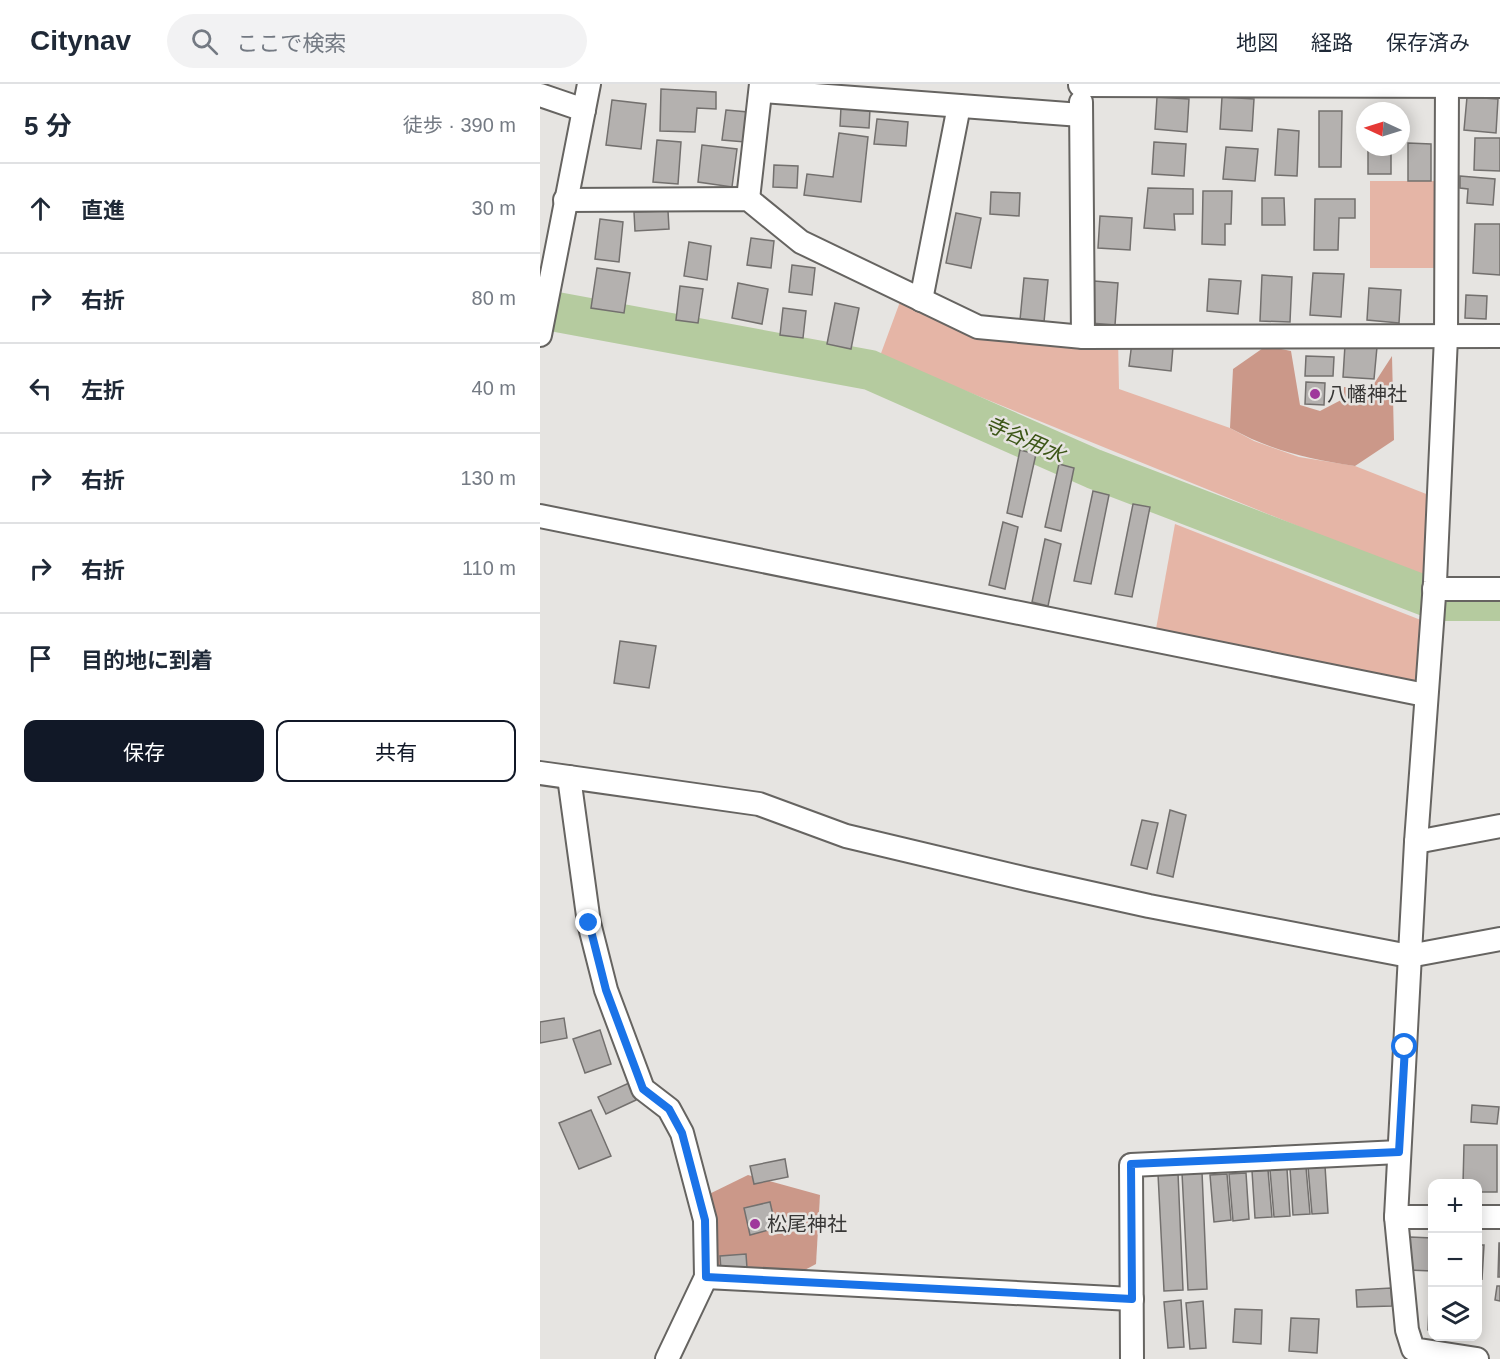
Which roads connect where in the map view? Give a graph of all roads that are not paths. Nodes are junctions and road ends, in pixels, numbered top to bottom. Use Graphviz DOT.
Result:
graph roads {
  1 [pos="589,84"];
  2 [pos="1080,85"];
  3 [pos="1447,85"];
  4 [pos="1500,86"];
  5 [pos="761,87"];
  6 [pos="540,95"];
  7 [pos="959,106"];
  8 [pos="584,110"];
  9 [pos="1081,115"];
  10 [pos="748,199"];
  11 [pos="565,200"];
  12 [pos="921,300"];
  13 [pos="540,335"];
  14 [pos="1500,336"];
  15 [pos="1083,337"];
  16 [pos="1446,337"];
  17 [pos="540,516"];
  18 [pos="1434,589"];
  19 [pos="1500,589"];
  20 [pos="1425,695"];
  21 [pos="540,772"];
  22 [pos="569,777"];
  23 [pos="1500,826"];
  24 [pos="1416,842"];
  25 [pos="1500,939"];
  26 [pos="1409,956"];
  27 [pos="1399,1152"];
  28 [pos="1396,1217"];
  29 [pos="1428,1217"];
  30 [pos="1482,1217"];
  31 [pos="1500,1217"];
  32 [pos="706,1277"];
  33 [pos="1132,1299"];
  34 [pos="1426,1356"];
  35 [pos="667,1359"];
  36 [pos="1132,1359"];
  37 [pos="1478,1359"];
  1 -- 8 [label="street"];
  2 -- 3 [label="street"];
  2 -- 9 [label="street"];
  3 -- 4 [label="street"];
  3 -- 16 [label="street"];
  5 -- 7 [label="street"];
  5 -- 10 [label="street"];
  6 -- 8 [label="street"];
  7 -- 9 [label="street"];
  7 -- 12 [label="street"];
  8 -- 11 [label="street"];
  9 -- 15 [label="street"];
  10 -- 11 [label="street"];
  10 -- 12 [label="street"];
  11 -- 13 [label="street"];
  12 -- 15 [label="street"];
  14 -- 16 [label="street"];
  15 -- 16 [label="street"];
  16 -- 18 [label="street"];
  17 -- 20 [label="street"];
  18 -- 19 [label="street"];
  18 -- 20 [label="street"];
  20 -- 24 [label="street"];
  21 -- 22 [label="street"];
  22 -- 26 [label="street"];
  22 -- 32 [label="street"];
  23 -- 24 [label="street"];
  24 -- 26 [label="street"];
  25 -- 26 [label="street"];
  26 -- 27 [label="street"];
  27 -- 28 [label="street"];
  27 -- 33 [label="street"];
  28 -- 29 [label="street"];
  28 -- 34 [label="street"];
  30 -- 31 [label="street"];
  32 -- 33 [label="street"];
  32 -- 35 [label="street"];
  33 -- 36 [label="street"];
  34 -- 37 [label="street"];
}
